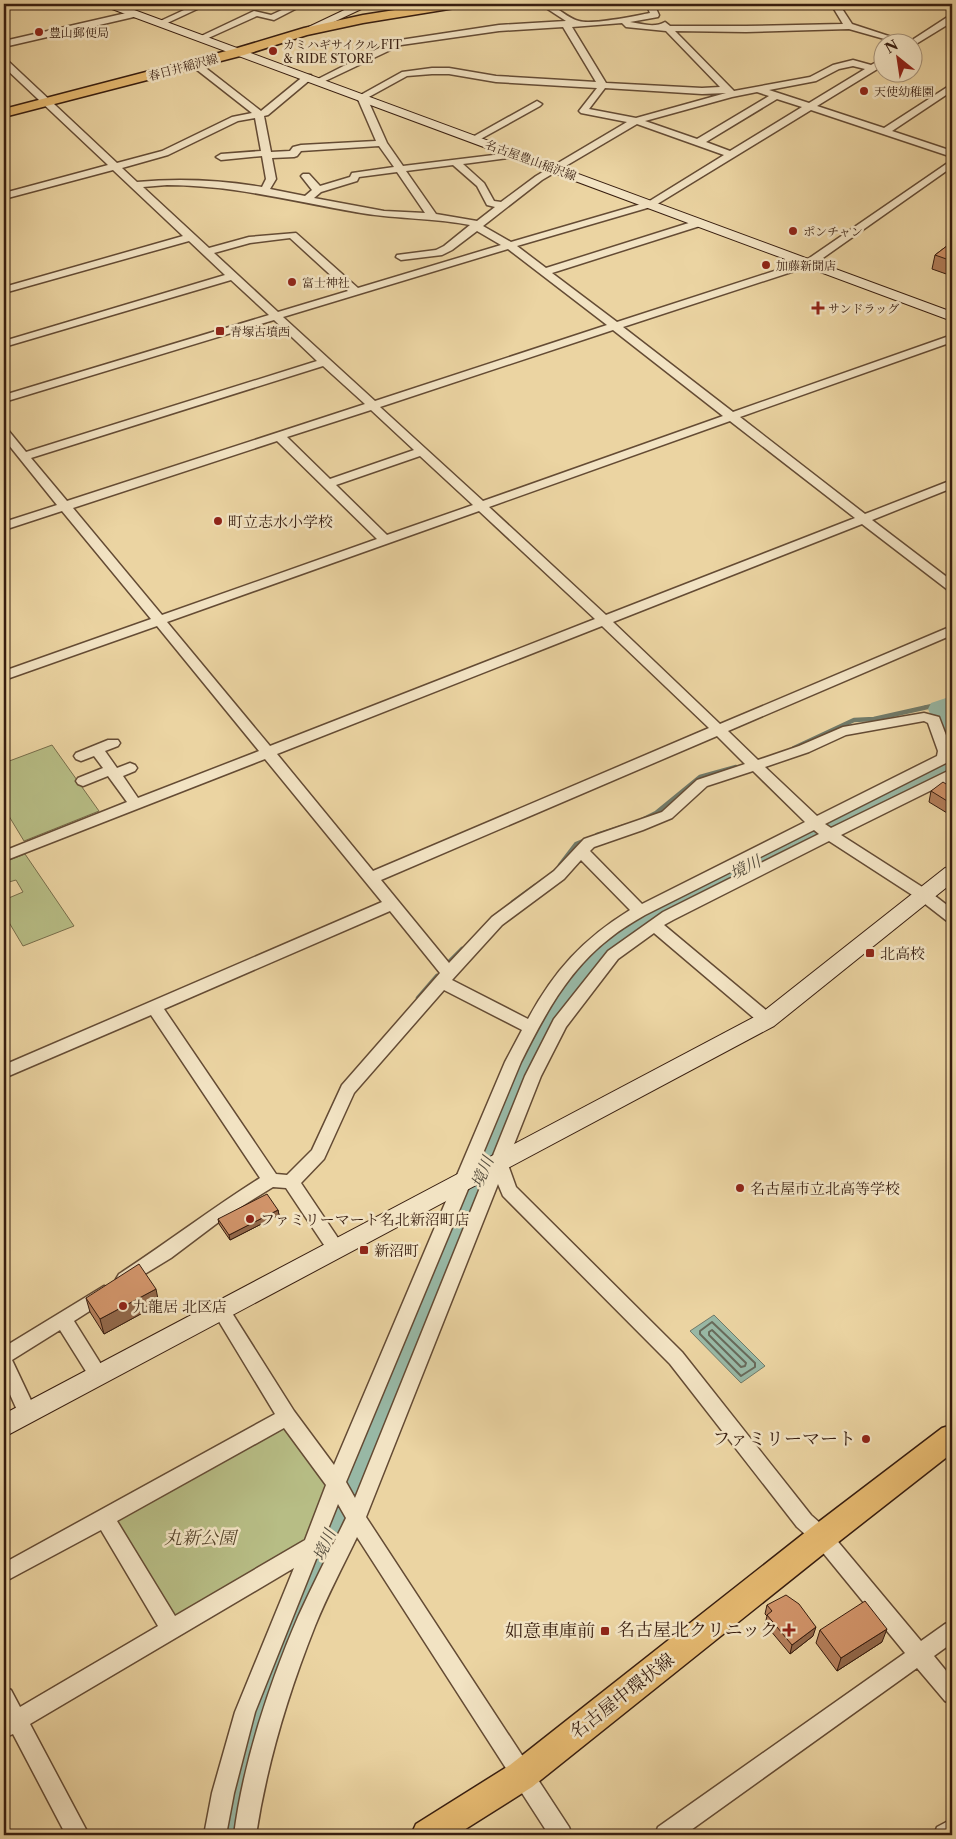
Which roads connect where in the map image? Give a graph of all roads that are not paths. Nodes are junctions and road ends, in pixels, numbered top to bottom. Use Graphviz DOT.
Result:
graph roads {
  1 [pos="109,4"];
  2 [pos="204,4"];
  3 [pos="301,4"];
  4 [pos="352,4"];
  5 [pos="366,4"];
  6 [pos="455,4"];
  7 [pos="544,4"];
  8 [pos="650,4"];
  9 [pos="835,4"];
  10 [pos="135,14"];
  11 [pos="655,15"];
  12 [pos="952,18"];
  13 [pos="363,19"];
  14 [pos="327,22"];
  15 [pos="615,22"];
  16 [pos="160,23"];
  17 [pos="565,23"];
  18 [pos="576,23"];
  19 [pos="848,26"];
  20 [pos="308,28"];
  21 [pos="668,28"];
  22 [pos="874,34"];
  23 [pos="924,36"];
  24 [pos="201,38"];
  25 [pos="4,44"];
  26 [pos="235,50"];
  27 [pos="4,62"];
  28 [pos="195,64"];
  29 [pos="873,68"];
  30 [pos="18,75"];
  31 [pos="4,79"];
  32 [pos="313,79"];
  33 [pos="602,84"];
  34 [pos="952,87"];
  35 [pos="756,89"];
  36 [pos="730,92"];
  37 [pos="775,96"];
  38 [pos="362,97"];
  39 [pos="43,100"];
  40 [pos="536,104"];
  41 [pos="4,107"];
  42 [pos="808,107"];
  43 [pos="4,113"];
  44 [pos="259,114"];
  45 [pos="636,121"];
  46 [pos="884,132"];
  47 [pos="474,139"];
  48 [pos="382,143"];
  49 [pos="698,143"];
  50 [pos="266,154"];
  51 [pos="515,154"];
  52 [pos="952,154"];
  53 [pos="732,155"];
  54 [pos="222,157"];
  55 [pos="456,163"];
  56 [pos="952,163"];
  57 [pos="115,167"];
  58 [pos="554,169"];
  59 [pos="400,170"];
  60 [pos="306,176"];
  61 [pos="136,186"];
  62 [pos="318,190"];
  63 [pos="264,192"];
  64 [pos="4,196"];
  65 [pos="307,199"];
  66 [pos="651,204"];
  67 [pos="501,205"];
  68 [pos="432,216"];
  69 [pos="699,223"];
  70 [pos="477,225"];
  71 [pos="191,237"];
  72 [pos="511,246"];
  73 [pos="448,248"];
  74 [pos="207,252"];
  75 [pos="402,257"];
  76 [pos="463,260"];
  77 [pos="808,263"];
  78 [pos="544,272"];
  79 [pos="233,276"];
  80 [pos="4,290"];
  81 [pos="357,293"];
  82 [pos="276,317"];
  83 [pos="952,317"];
  84 [pos="614,326"];
  85 [pos="952,338"];
  86 [pos="4,344"];
  87 [pos="324,362"];
  88 [pos="4,399"];
  89 [pos="371,406"];
  90 [pos="734,417"];
  91 [pos="4,432"];
  92 [pos="278,436"];
  93 [pos="422,451"];
  94 [pos="24,456"];
  95 [pos="327,484"];
  96 [pos="952,484"];
  97 [pos="64,506"];
  98 [pos="482,506"];
  99 [pos="865,518"];
  100 [pos="4,526"];
  101 [pos="386,540"];
  102 [pos="952,587"];
  103 [pos="605,620"];
  104 [pos="160,621"];
  105 [pos="952,630"];
  106 [pos="4,676"];
  107 [pos="718,729"];
  108 [pos="113,744"];
  109 [pos="97,750"];
  110 [pos="268,753"];
  111 [pos="81,756"];
  112 [pos="757,766"];
  113 [pos="130,768"];
  114 [pos="113,772"];
  115 [pos="952,774"];
  116 [pos="83,781"];
  117 [pos="136,805"];
  118 [pos="823,829"];
  119 [pos="582,852"];
  120 [pos="4,856"];
  121 [pos="952,873"];
  122 [pos="371,878"];
  123 [pos="925,896"];
  124 [pos="392,904"];
  125 [pos="640,911"];
  126 [pos="952,917"];
  127 [pos="654,925"];
  128 [pos="446,978"];
  129 [pos="154,1007"];
  130 [pos="767,1020"];
  131 [pos="530,1027"];
  132 [pos="4,1072"];
  133 [pos="483,1171"];
  134 [pos="271,1180"];
  135 [pos="291,1182"];
  136 [pos="336,1249"];
  137 [pos="221,1310"];
  138 [pos="63,1320"];
  139 [pos="4,1356"];
  140 [pos="4,1362"];
  141 [pos="98,1376"];
  142 [pos="28,1413"];
  143 [pos="287,1417"];
  144 [pos="4,1426"];
  145 [pos="952,1437"];
  146 [pos="337,1484"];
  147 [pos="356,1517"];
  148 [pos="104,1518"];
  149 [pos="822,1537"];
  150 [pos="313,1546"];
  151 [pos="4,1573"];
  152 [pos="171,1629"];
  153 [pos="952,1631"];
  154 [pos="920,1653"];
  155 [pos="952,1694"];
  156 [pos="4,1697"];
  157 [pos="10,1724"];
  158 [pos="521,1776"];
  159 [pos="952,1830"];
  160 [pos="78,1835"];
  161 [pos="215,1835"];
  162 [pos="245,1835"];
  163 [pos="427,1835"];
  164 [pos="561,1835"];
  165 [pos="666,1835"];
  166 [pos="946,1835"];
  1 -- 10 [label="main road, 名古屋豊山稲沢線"];
  2 -- 16 [label="street"];
  3 -- 24 [label="street"];
  4 -- 20 [label="main road"];
  5 -- 14 [label="main road"];
  6 -- 13 [label="main road, 春日井稲沢線"];
  7 -- 18 [label="street"];
  8 -- 11 [label="street"];
  9 -- 19 [label="street"];
  10 -- 16 [label="main road, 名古屋豊山稲沢線"];
  10 -- 25 [label="street"];
  11 -- 15 [label="street"];
  11 -- 21 [label="street"];
  12 -- 23 [label="street"];
  13 -- 14 [label="main road, 春日井稲沢線"];
  13 -- 20 [label="main road, 春日井稲沢線"];
  14 -- 20 [label="main road, 春日井稲沢線"];
  15 -- 18 [label="street"];
  15 -- 21 [label="street"];
  16 -- 24 [label="main road, 名古屋豊山稲沢線"];
  17 -- 18 [label="street"];
  17 -- 32 [label="street"];
  17 -- 33 [label="street"];
  19 -- 21 [label="street"];
  19 -- 22 [label="street"];
  20 -- 26 [label="main road, 春日井稲沢線"];
  21 -- 36 [label="street"];
  24 -- 26 [label="main road, 名古屋豊山稲沢線"];
  26 -- 28 [label="main road, 春日井稲沢線"];
  26 -- 32 [label="main road, 名古屋豊山稲沢線"];
  26 -- 39 [label="main road, 春日井稲沢線"];
  27 -- 30 [label="street"];
  28 -- 39 [label="main road, 春日井稲沢線"];
  28 -- 44 [label="street"];
  29 -- 35 [label="street"];
  29 -- 42 [label="street"];
  30 -- 31 [label="street"];
  30 -- 39 [label="street"];
  32 -- 38 [label="main road, 名古屋豊山稲沢線"];
  32 -- 44 [label="street"];
  33 -- 36 [label="street"];
  33 -- 38 [label="street"];
  33 -- 45 [label="street"];
  34 -- 46 [label="street"];
  35 -- 36 [label="street"];
  35 -- 37 [label="street"];
  36 -- 45 [label="street"];
  37 -- 42 [label="street"];
  37 -- 49 [label="street"];
  38 -- 47 [label="main road, 名古屋豊山稲沢線"];
  38 -- 48 [label="street"];
  39 -- 41 [label="main road, 春日井稲沢線"];
  39 -- 43 [label="main road, 春日井稲沢線"];
  39 -- 57 [label="street"];
  40 -- 47 [label="street"];
  42 -- 46 [label="street"];
  42 -- 53 [label="street"];
  44 -- 50 [label="street"];
  44 -- 57 [label="street"];
  45 -- 49 [label="street"];
  45 -- 58 [label="street"];
  46 -- 52 [label="street"];
  47 -- 51 [label="main road, 名古屋豊山稲沢線"];
  48 -- 50 [label="street"];
  48 -- 59 [label="street"];
  49 -- 53 [label="street"];
  50 -- 54 [label="street"];
  50 -- 63 [label="street"];
  51 -- 55 [label="street"];
  51 -- 58 [label="main road, 名古屋豊山稲沢線"];
  53 -- 66 [label="street"];
  55 -- 59 [label="street"];
  55 -- 67 [label="street"];
  56 -- 77 [label="street"];
  57 -- 61 [label="street"];
  57 -- 64 [label="street"];
  58 -- 66 [label="main road, 名古屋豊山稲沢線"];
  58 -- 67 [label="street"];
  59 -- 62 [label="street"];
  59 -- 68 [label="street"];
  60 -- 62 [label="street"];
  61 -- 63 [label="street"];
  61 -- 71 [label="street"];
  62 -- 65 [label="street"];
  63 -- 65 [label="street"];
  65 -- 68 [label="street"];
  66 -- 69 [label="main road, 名古屋豊山稲沢線"];
  66 -- 72 [label="street"];
  67 -- 70 [label="street"];
  68 -- 70 [label="street"];
  69 -- 77 [label="main road, 名古屋豊山稲沢線"];
  69 -- 78 [label="street"];
  70 -- 72 [label="street"];
  70 -- 73 [label="street"];
  71 -- 74 [label="street"];
  71 -- 80 [label="street"];
  72 -- 76 [label="street"];
  72 -- 78 [label="street"];
  73 -- 75 [label="street"];
  73 -- 76 [label="street"];
  74 -- 79 [label="street"];
  74 -- 81 [label="street"];
  76 -- 81 [label="street"];
  77 -- 83 [label="main road, 名古屋豊山稲沢線"];
  77 -- 84 [label="street"];
  78 -- 84 [label="street"];
  79 -- 82 [label="street"];
  79 -- 86 [label="street"];
  81 -- 82 [label="street"];
  82 -- 87 [label="street"];
  82 -- 88 [label="street"];
  84 -- 89 [label="street"];
  84 -- 90 [label="street"];
  85 -- 90 [label="street"];
  87 -- 89 [label="street"];
  87 -- 94 [label="street"];
  89 -- 92 [label="street"];
  89 -- 93 [label="street"];
  90 -- 98 [label="street"];
  90 -- 99 [label="street"];
  91 -- 94 [label="street"];
  92 -- 95 [label="street"];
  92 -- 97 [label="street"];
  93 -- 95 [label="street"];
  93 -- 98 [label="street"];
  94 -- 97 [label="street"];
  95 -- 101 [label="street"];
  96 -- 99 [label="street"];
  97 -- 100 [label="street"];
  97 -- 104 [label="street"];
  98 -- 101 [label="street"];
  98 -- 103 [label="street"];
  99 -- 102 [label="street"];
  99 -- 103 [label="street"];
  101 -- 104 [label="street"];
  103 -- 107 [label="street"];
  103 -- 110 [label="street"];
  104 -- 106 [label="street"];
  104 -- 110 [label="street"];
  105 -- 107 [label="street"];
  107 -- 112 [label="street"];
  107 -- 122 [label="street"];
  108 -- 109 [label="street"];
  109 -- 111 [label="street"];
  109 -- 114 [label="street"];
  110 -- 117 [label="street"];
  110 -- 122 [label="street"];
  112 -- 118 [label="street"];
  112 -- 118 [label="street"];
  112 -- 119 [label="street"];
  113 -- 114 [label="street"];
  114 -- 116 [label="street"];
  114 -- 117 [label="street"];
  115 -- 118 [label="street"];
  117 -- 120 [label="street"];
  118 -- 123 [label="street"];
  118 -- 125 [label="street"];
  118 -- 127 [label="street"];
  119 -- 125 [label="street"];
  119 -- 128 [label="street"];
  121 -- 123 [label="main road"];
  122 -- 124 [label="street"];
  123 -- 126 [label="street"];
  123 -- 130 [label="main road"];
  124 -- 128 [label="street"];
  124 -- 129 [label="street"];
  125 -- 131 [label="street"];
  127 -- 130 [label="street"];
  127 -- 133 [label="street"];
  128 -- 131 [label="street"];
  128 -- 135 [label="street"];
  129 -- 132 [label="street"];
  129 -- 134 [label="street"];
  130 -- 133 [label="main road"];
  131 -- 133 [label="street"];
  133 -- 136 [label="main road"];
  133 -- 146 [label="street"];
  133 -- 147 [label="street"];
  133 -- 149 [label="street"];
  134 -- 135 [label="street"];
  134 -- 138 [label="street"];
  135 -- 136 [label="street"];
  136 -- 137 [label="main road"];
  137 -- 141 [label="main road"];
  137 -- 143 [label="street"];
  138 -- 139 [label="street"];
  138 -- 141 [label="street"];
  140 -- 142 [label="street"];
  141 -- 142 [label="main road"];
  142 -- 144 [label="main road"];
  143 -- 146 [label="street"];
  143 -- 148 [label="street"];
  145 -- 149 [label="main road, 名古屋中環状線"];
  146 -- 147 [label="street"];
  146 -- 150 [label="street"];
  147 -- 158 [label="street"];
  147 -- 162 [label="street"];
  148 -- 151 [label="street"];
  148 -- 152 [label="street"];
  149 -- 154 [label="street"];
  149 -- 158 [label="main road, 名古屋中環状線"];
  150 -- 152 [label="street"];
  150 -- 161 [label="street"];
  152 -- 157 [label="street"];
  153 -- 154 [label="street"];
  154 -- 155 [label="street"];
  154 -- 165 [label="street"];
  156 -- 157 [label="street"];
  157 -- 160 [label="street"];
  158 -- 163 [label="main road, 名古屋中環状線"];
  158 -- 164 [label="street"];
  159 -- 166 [label="street"];
}
